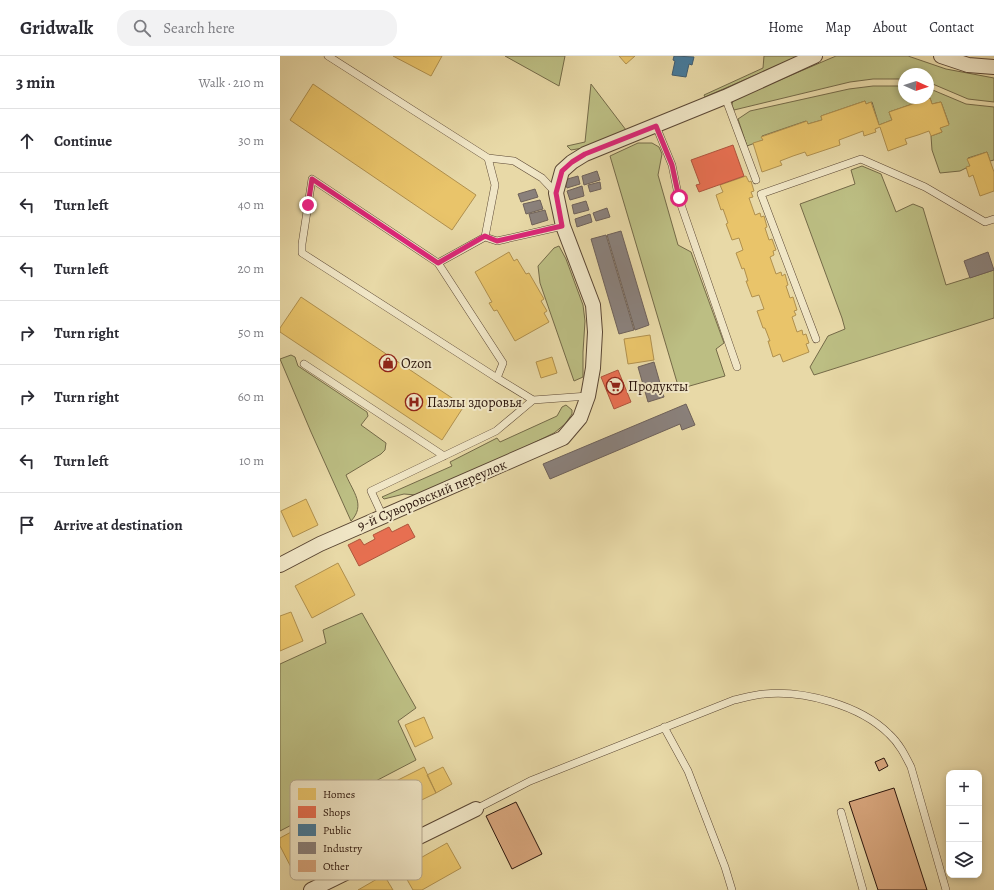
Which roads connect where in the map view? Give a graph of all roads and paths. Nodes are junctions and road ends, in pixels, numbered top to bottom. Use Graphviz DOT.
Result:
graph roads {
  1 [pos="328,56"];
  2 [pos="815,56"];
  3 [pos="941,56"];
  4 [pos="994,67"];
  5 [pos="725,97"];
  6 [pos="656,126"];
  7 [pos="488,158"];
  8 [pos="756,180"];
  9 [pos="556,193"];
  10 [pos="994,219"];
  11 [pos="562,226"];
  12 [pos="485,236"];
  13 [pos="438,263"];
  14 [pos="816,339"];
  15 [pos="304,364"];
  16 [pos="737,367"];
  17 [pos="497,378"];
  18 [pos="588,396"];
  19 [pos="533,400"];
  20 [pos="444,456"];
  21 [pos="383,517"];
  22 [pos="280,565"];
  23 [pos="664,727"];
  24 [pos="476,810"];
  25 [pos="841,812"];
  26 [pos="422,836"];
  27 [pos="332,880"];
  28 [pos="311,890"];
  29 [pos="732,890"];
  30 [pos="863,890"];
  31 [pos="946,890"];
  1 -- 7 [label="lane"];
  2 -- 5 [label="street"];
  3 -- 4 [label="street"];
  5 -- 6 [label="street"];
  5 -- 8 [label="lane"];
  6 -- 9 [label="street"];
  6 -- 16 [label="lane"];
  7 -- 9 [label="lane"];
  7 -- 12 [label="lane"];
  9 -- 11 [label="street"];
  10 -- 14 [label="lane"];
  11 -- 12 [label="lane"];
  11 -- 18 [label="street"];
  12 -- 13 [label="lane"];
  13 -- 17 [label="lane"];
  13 -- 17 [label="lane"];
  15 -- 20 [label="lane"];
  17 -- 19 [label="lane"];
  18 -- 19 [label="lane"];
  18 -- 21 [label="street, 9-й Суворовский переулок"];
  19 -- 20 [label="lane"];
  20 -- 21 [label="lane"];
  21 -- 22 [label="street, 9-й Суворовский переулок"];
  23 -- 24 [label="lane"];
  23 -- 29 [label="lane"];
  23 -- 31 [label="lane"];
  24 -- 26 [label="street"];
  25 -- 30 [label="lane"];
  27 -- 28 [label="street"];
}
